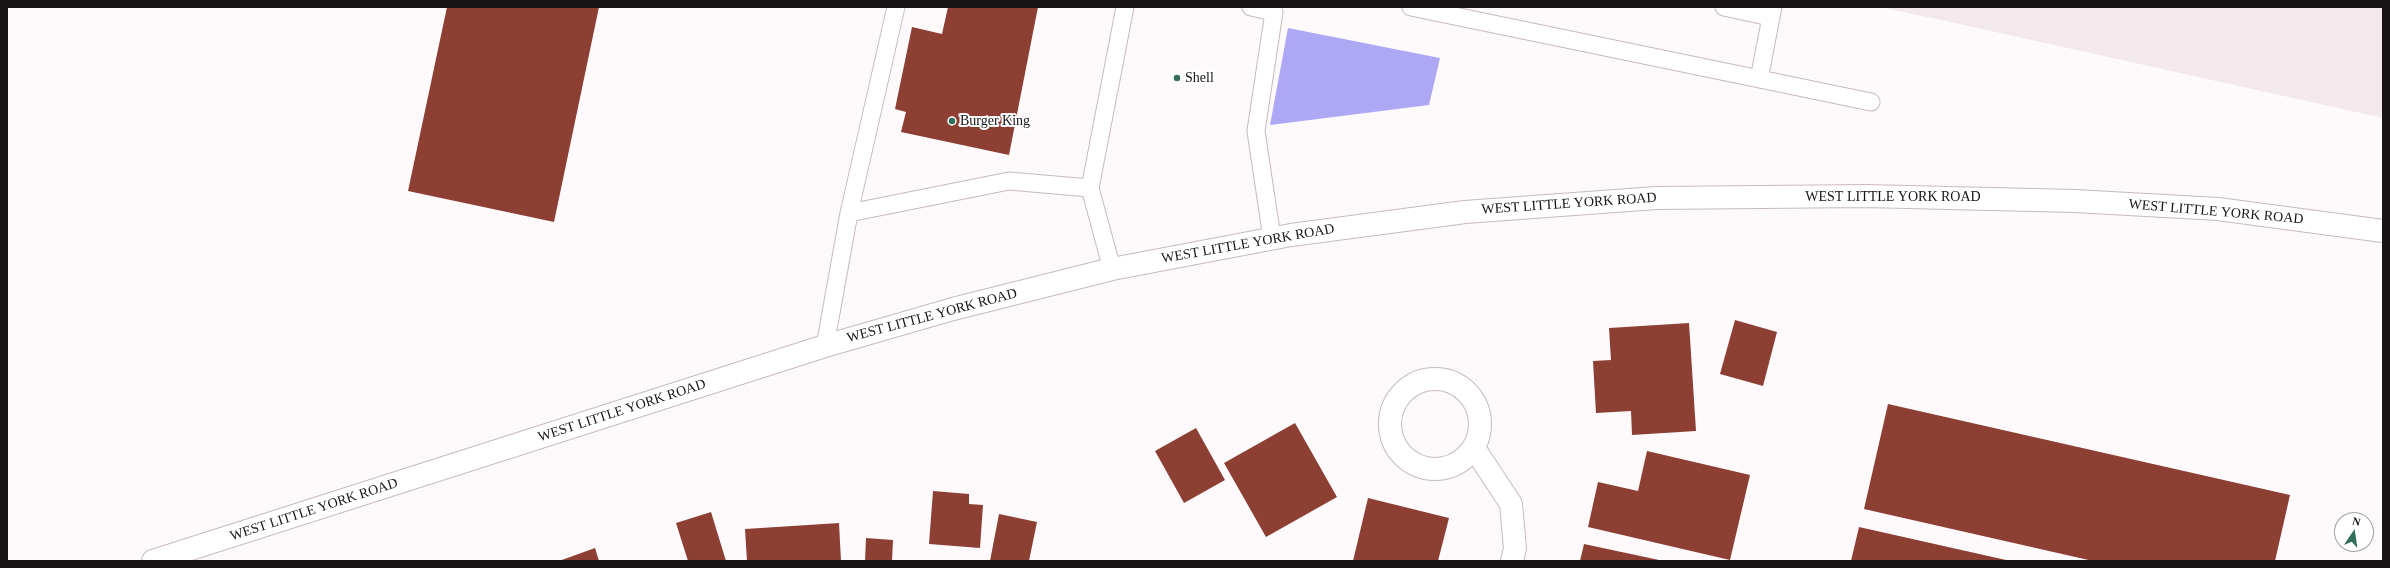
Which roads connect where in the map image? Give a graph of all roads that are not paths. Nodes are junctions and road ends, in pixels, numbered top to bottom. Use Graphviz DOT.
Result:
graph roads {
  1 [pos="896,7"];
  2 [pos="1125,7"];
  3 [pos="1251,7"];
  4 [pos="1411,7"];
  5 [pos="1724,7"];
  6 [pos="1771,12"];
  7 [pos="1760,79"];
  8 [pos="1871,102"];
  9 [pos="1090,188"];
  10 [pos="849,213"];
  11 [pos="2383,231"];
  12 [pos="1272,238"];
  13 [pos="1112,269"];
  14 [pos="824,346"];
  15 [pos="1474,448"];
  16 [pos="153,561"];
  17 [pos="1512,561"];
  1 -- 10 [label="lane"];
  2 -- 9 [label="lane"];
  3 -- 12 [label="lane"];
  4 -- 7 [label="lane"];
  5 -- 6 [label="lane"];
  6 -- 7 [label="lane"];
  7 -- 8 [label="lane"];
  9 -- 10 [label="lane"];
  9 -- 13 [label="lane"];
  10 -- 14 [label="lane"];
  11 -- 12 [label="main road, WEST LITTLE YORK ROAD"];
  12 -- 13 [label="main road, WEST LITTLE YORK ROAD"];
  13 -- 14 [label="main road, WEST LITTLE YORK ROAD"];
  14 -- 16 [label="main road, WEST LITTLE YORK ROAD"];
  15 -- 15 [label="main road"];
  15 -- 17 [label="main road"];
}
